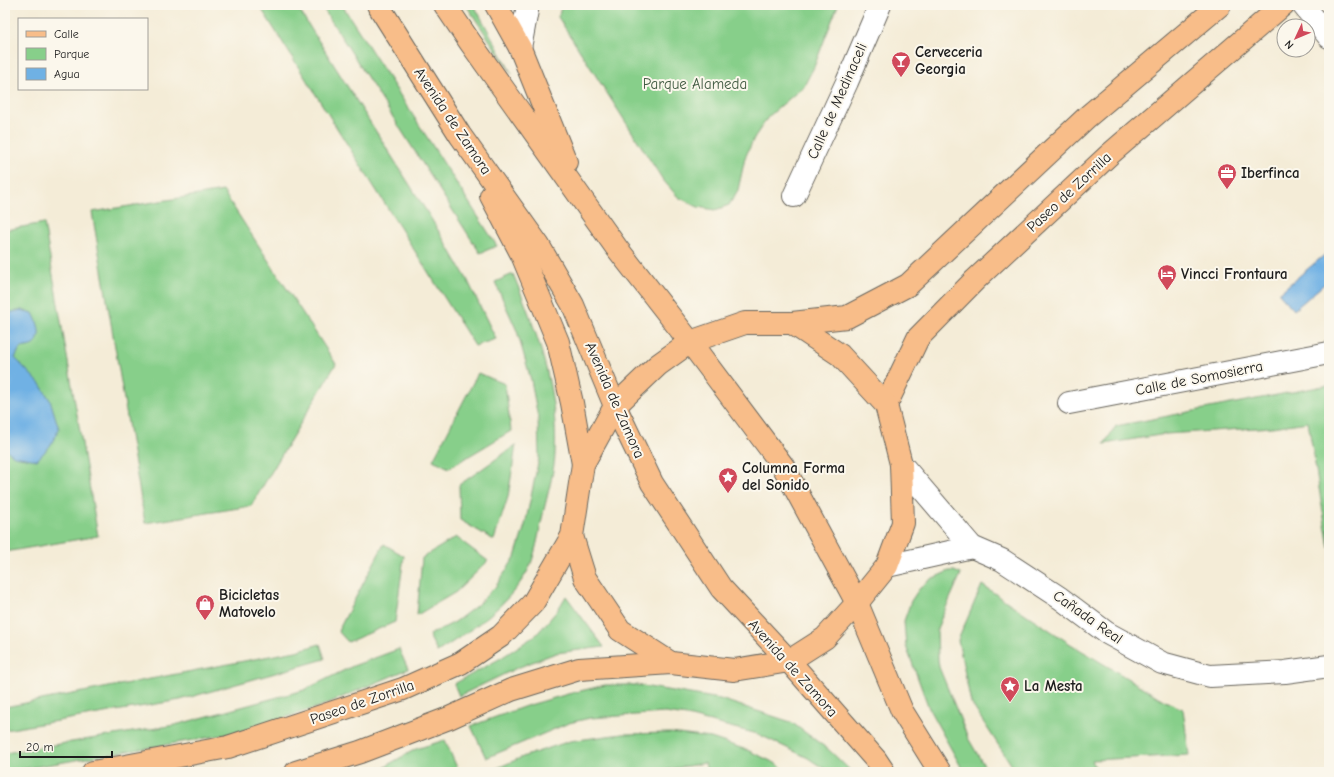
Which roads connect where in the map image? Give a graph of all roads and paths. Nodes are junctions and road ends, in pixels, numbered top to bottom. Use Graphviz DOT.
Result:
graph roads {
  1 [pos="378,5"];
  2 [pos="445,5"];
  3 [pos="496,5"];
  4 [pos="528,5"];
  5 [pos="880,5"];
  6 [pos="1220,5"];
  7 [pos="1283,5"];
  8 [pos="1303,5"];
  9 [pos="1329,37"];
  10 [pos="520,48"];
  11 [pos="460,135"];
  12 [pos="579,194"];
  13 [pos="794,196"];
  14 [pos="792,323"];
  15 [pos="690,342"];
  16 [pos="1329,353"];
  17 [pos="1069,403"];
  18 [pos="615,406"];
  19 [pos="886,406"];
  20 [pos="583,464"];
  21 [pos="901,464"];
  22 [pos="572,536"];
  23 [pos="972,547"];
  24 [pos="887,566"];
  25 [pos="857,604"];
  26 [pos="789,662"];
  27 [pos="671,663"];
  28 [pos="1329,666"];
  29 [pos="93,772"];
  30 [pos="296,772"];
  31 [pos="884,772"];
  32 [pos="940,772"];
  1 -- 11 [label="main road, Avenida de Zamora"];
  2 -- 12 [label="main road"];
  3 -- 10 [label="main road"];
  4 -- 10 [label="street"];
  5 -- 13 [label="street, Calle de Medinaceli"];
  6 -- 14 [label="main road, Paseo de Zorrilla"];
  7 -- 19 [label="main road, Paseo de Zorrilla"];
  8 -- 9 [label="street"];
  10 -- 12 [label="main road"];
  11 -- 18 [label="main road, Avenida de Zamora"];
  11 -- 20 [label="main road"];
  12 -- 15 [label="main road"];
  14 -- 15 [label="main road, Paseo de Zorrilla"];
  14 -- 19 [label="main road, Paseo de Zorrilla"];
  15 -- 18 [label="main road, Paseo de Zorrilla"];
  15 -- 25 [label="main road"];
  16 -- 17 [label="street, Calle de Somosierra"];
  18 -- 20 [label="main road, Paseo de Zorrilla"];
  18 -- 26 [label="main road, Avenida de Zamora"];
  19 -- 21 [label="main road, Paseo de Zorrilla"];
  20 -- 22 [label="main road, Paseo de Zorrilla"];
  21 -- 23 [label="street, Cañada Real"];
  21 -- 24 [label="main road, Paseo de Zorrilla"];
  22 -- 27 [label="main road, Paseo de Zorrilla"];
  22 -- 29 [label="main road, Paseo de Zorrilla"];
  23 -- 24 [label="street"];
  23 -- 28 [label="street, Cañada Real"];
  24 -- 25 [label="main road, Paseo de Zorrilla"];
  25 -- 26 [label="main road, Paseo de Zorrilla"];
  25 -- 32 [label="main road"];
  26 -- 27 [label="main road, Paseo de Zorrilla"];
  26 -- 31 [label="main road, Avenida de Zamora"];
  27 -- 30 [label="main road, Paseo de Zorrilla"];
}
